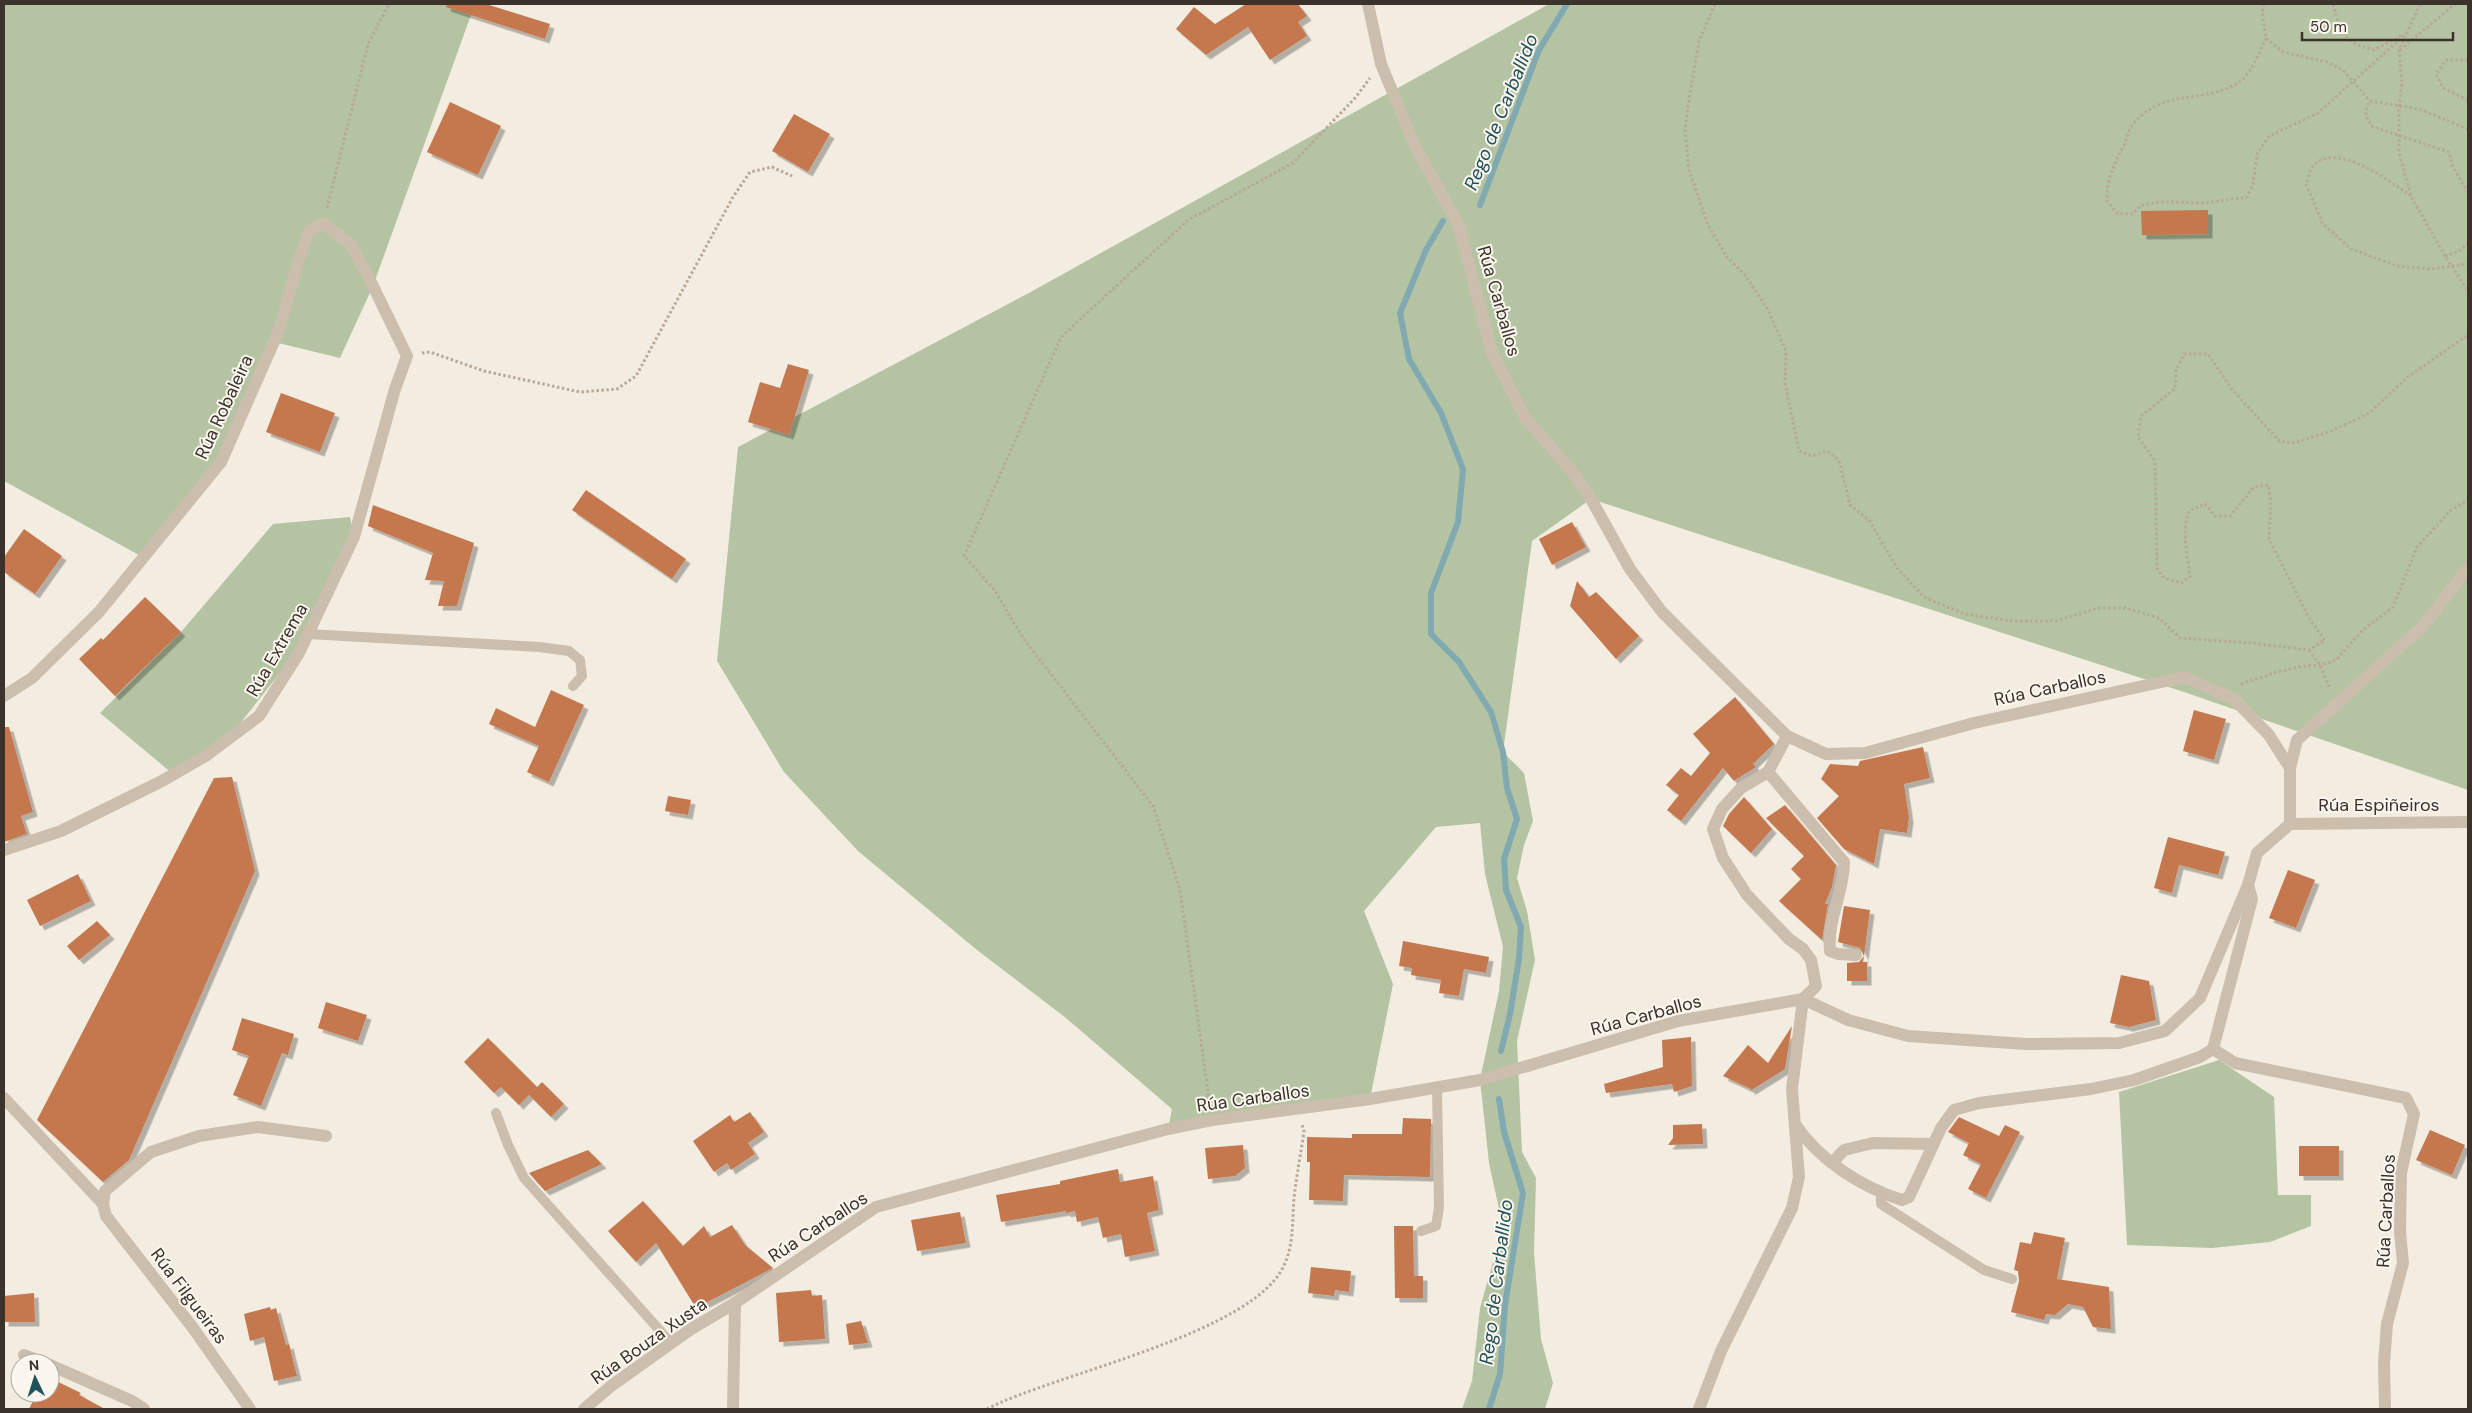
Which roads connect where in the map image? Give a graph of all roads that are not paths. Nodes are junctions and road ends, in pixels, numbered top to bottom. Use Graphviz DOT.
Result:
graph roads {
  1 [pos="1368,4"];
  2 [pos="407,356"];
  3 [pos="2468,568"];
  4 [pos="308,634"];
  5 [pos="572,686"];
  6 [pos="4,696"];
  7 [pos="1787,736"];
  8 [pos="2290,768"];
  9 [pos="1768,772"];
  10 [pos="2468,822"];
  11 [pos="2290,824"];
  12 [pos="4,850"];
  13 [pos="2248,885"];
  14 [pos="1856,955"];
  15 [pos="1803,999"];
  16 [pos="2213,1048"];
  17 [pos="1437,1088"];
  18 [pos="4,1098"];
  19 [pos="496,1113"];
  20 [pos="1793,1122"];
  21 [pos="326,1136"];
  22 [pos="1933,1144"];
  23 [pos="1832,1162"];
  24 [pos="1881,1194"];
  25 [pos="102,1204"];
  26 [pos="1422,1231"];
  27 [pos="2012,1279"];
  28 [pos="734,1303"];
  29 [pos="671,1343"];
  30 [pos="60,1369"];
  31 [pos="144,1409"];
  32 [pos="250,1409"];
  33 [pos="584,1409"];
  34 [pos="733,1409"];
  35 [pos="1699,1409"];
  36 [pos="2385,1409"];
  1 -- 7 [label="street, Rúa Carballos"];
  2 -- 4 [label="street, Rúa Extrema"];
  2 -- 6 [label="street, Rúa Robaleira"];
  3 -- 8 [label="street"];
  4 -- 5 [label="lane"];
  4 -- 12 [label="street, Rúa Extrema"];
  7 -- 8 [label="street, Rúa Carballos"];
  7 -- 9 [label="street"];
  8 -- 11 [label="street"];
  9 -- 14 [label="street"];
  9 -- 15 [label="street"];
  10 -- 11 [label="street, Rúa Espiñeiros"];
  11 -- 13 [label="street"];
  13 -- 15 [label="street"];
  13 -- 16 [label="street"];
  15 -- 17 [label="street, Rúa Carballos"];
  15 -- 20 [label="street"];
  16 -- 22 [label="street"];
  16 -- 36 [label="street, Rúa Carballos"];
  17 -- 26 [label="lane"];
  17 -- 28 [label="street, Rúa Carballos"];
  18 -- 25 [label="street, Rúa Filgueiras"];
  19 -- 29 [label="lane"];
  20 -- 23 [label="street"];
  20 -- 35 [label="street"];
  21 -- 25 [label="street"];
  22 -- 23 [label="street"];
  22 -- 24 [label="street"];
  23 -- 24 [label="street"];
  24 -- 27 [label="lane"];
  25 -- 32 [label="street, Rúa Filgueiras"];
  28 -- 29 [label="street, Rúa Bouza Xusta"];
  28 -- 34 [label="street"];
  29 -- 33 [label="street, Rúa Bouza Xusta"];
  30 -- 31 [label="street"];
}
